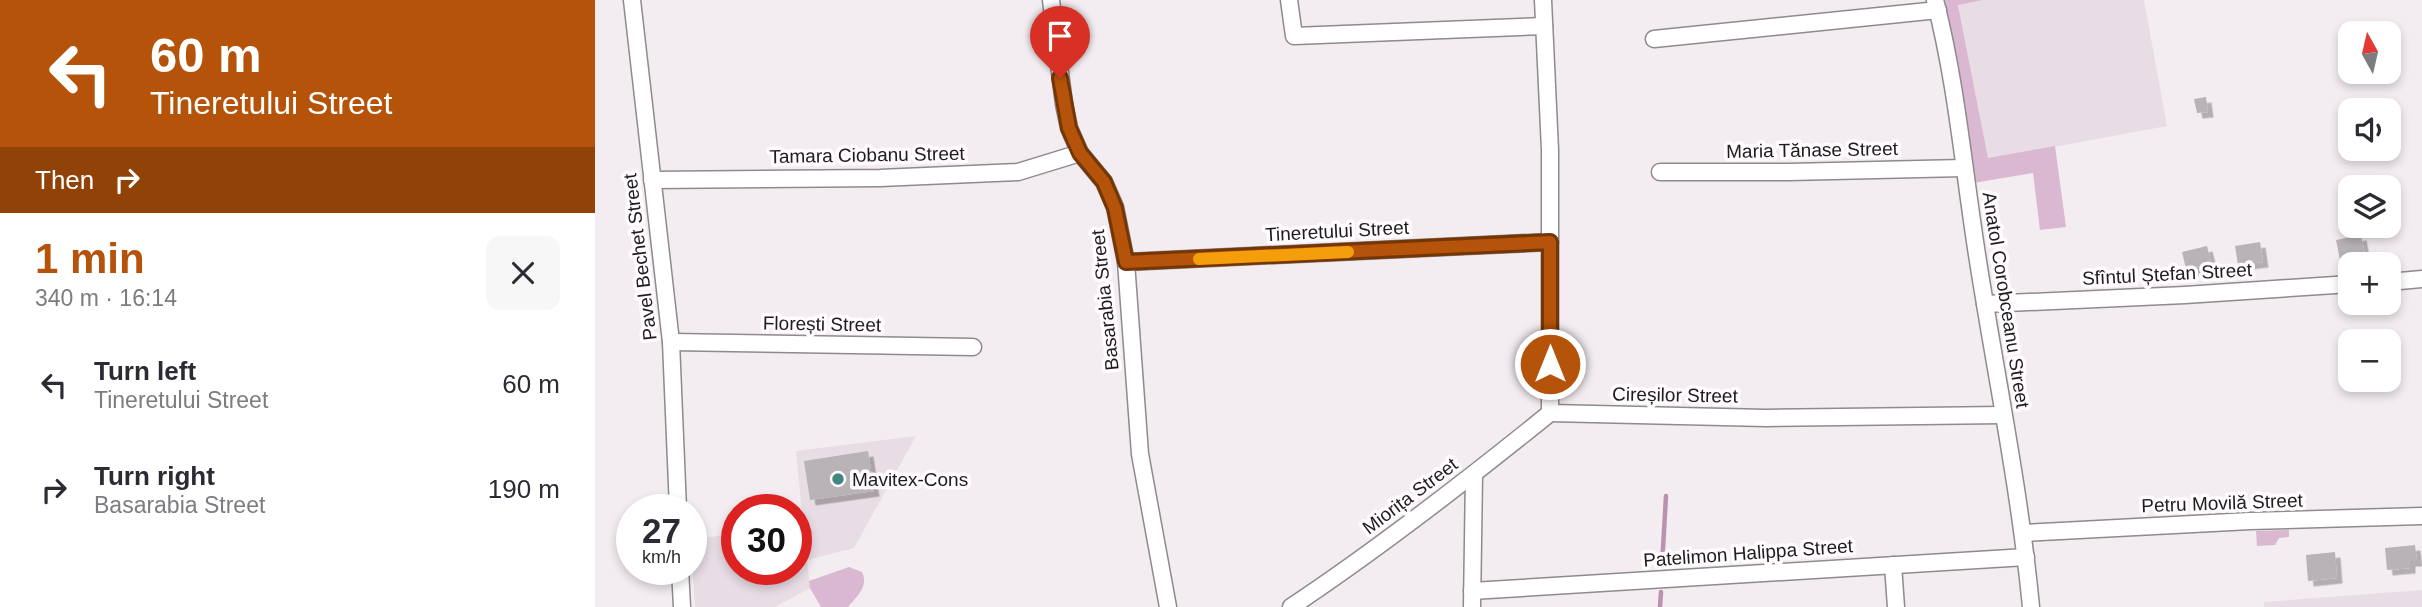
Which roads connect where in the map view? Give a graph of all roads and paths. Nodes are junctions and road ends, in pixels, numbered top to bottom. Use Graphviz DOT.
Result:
graph roads {
  1 [pos="632,0"];
  2 [pos="1051,0"];
  3 [pos="1289,0"];
  4 [pos="1543,0"];
  5 [pos="1937,5"];
  6 [pos="1544,26"];
  7 [pos="1654,39"];
  8 [pos="1080,153"];
  9 [pos="1963,168"];
  10 [pos="1661,172"];
  11 [pos="652,180"];
  12 [pos="1550,242"];
  13 [pos="1126,262"];
  14 [pos="2422,279"];
  15 [pos="2401,281"];
  16 [pos="2338,285"];
  17 [pos="1985,304"];
  18 [pos="671,342"];
  19 [pos="973,347"];
  20 [pos="1550,413"];
  21 [pos="2003,415"];
  22 [pos="1474,475"];
  23 [pos="677,494"];
  24 [pos="2422,516"];
  25 [pos="2023,533"];
  26 [pos="2026,557"];
  27 [pos="1893,565"];
  28 [pos="681,585"];
  29 [pos="1472,599"];
  30 [pos="682,607"];
  31 [pos="1168,607"];
  32 [pos="1291,607"];
  33 [pos="1896,607"];
  34 [pos="2031,607"];
  1 -- 11 [label="street, Pavel Bechet Street"];
  2 -- 8 [label="street, Basarabia Street"];
  3 -- 6 [label="street"];
  4 -- 6 [label="street"];
  5 -- 7 [label="street"];
  5 -- 9 [label="street, Anatol Corobceanu Street"];
  6 -- 12 [label="street"];
  8 -- 11 [label="street, Tamara Ciobanu Street"];
  8 -- 13 [label="street, Basarabia Street"];
  9 -- 10 [label="street, Maria Tănase Street"];
  9 -- 17 [label="street, Anatol Corobceanu Street"];
  11 -- 18 [label="street, Pavel Bechet Street"];
  12 -- 13 [label="street, Tineretului Street"];
  12 -- 20 [label="street"];
  13 -- 31 [label="street, Basarabia Street"];
  14 -- 15 [label="street"];
  16 -- 17 [label="street, Sfîntul Ștefan Street"];
  17 -- 21 [label="street, Anatol Corobceanu Street"];
  18 -- 19 [label="street, Florești Street"];
  18 -- 23 [label="street, Pavel Bechet Street"];
  20 -- 21 [label="street, Cireșilor Street"];
  20 -- 22 [label="street, Miorița Street"];
  21 -- 25 [label="street, Anatol Corobceanu Street"];
  22 -- 29 [label="street"];
  22 -- 32 [label="street, Miorița Street"];
  24 -- 25 [label="street, Petru Movilă Street"];
  25 -- 26 [label="street, Anatol Corobceanu Street"];
  26 -- 27 [label="street, Patelimon Halippa Street"];
  26 -- 34 [label="street, Anatol Corobceanu Street"];
  27 -- 29 [label="street, Patelimon Halippa Street"];
  27 -- 33 [label="street"];
  28 -- 30 [label="street"];
}
